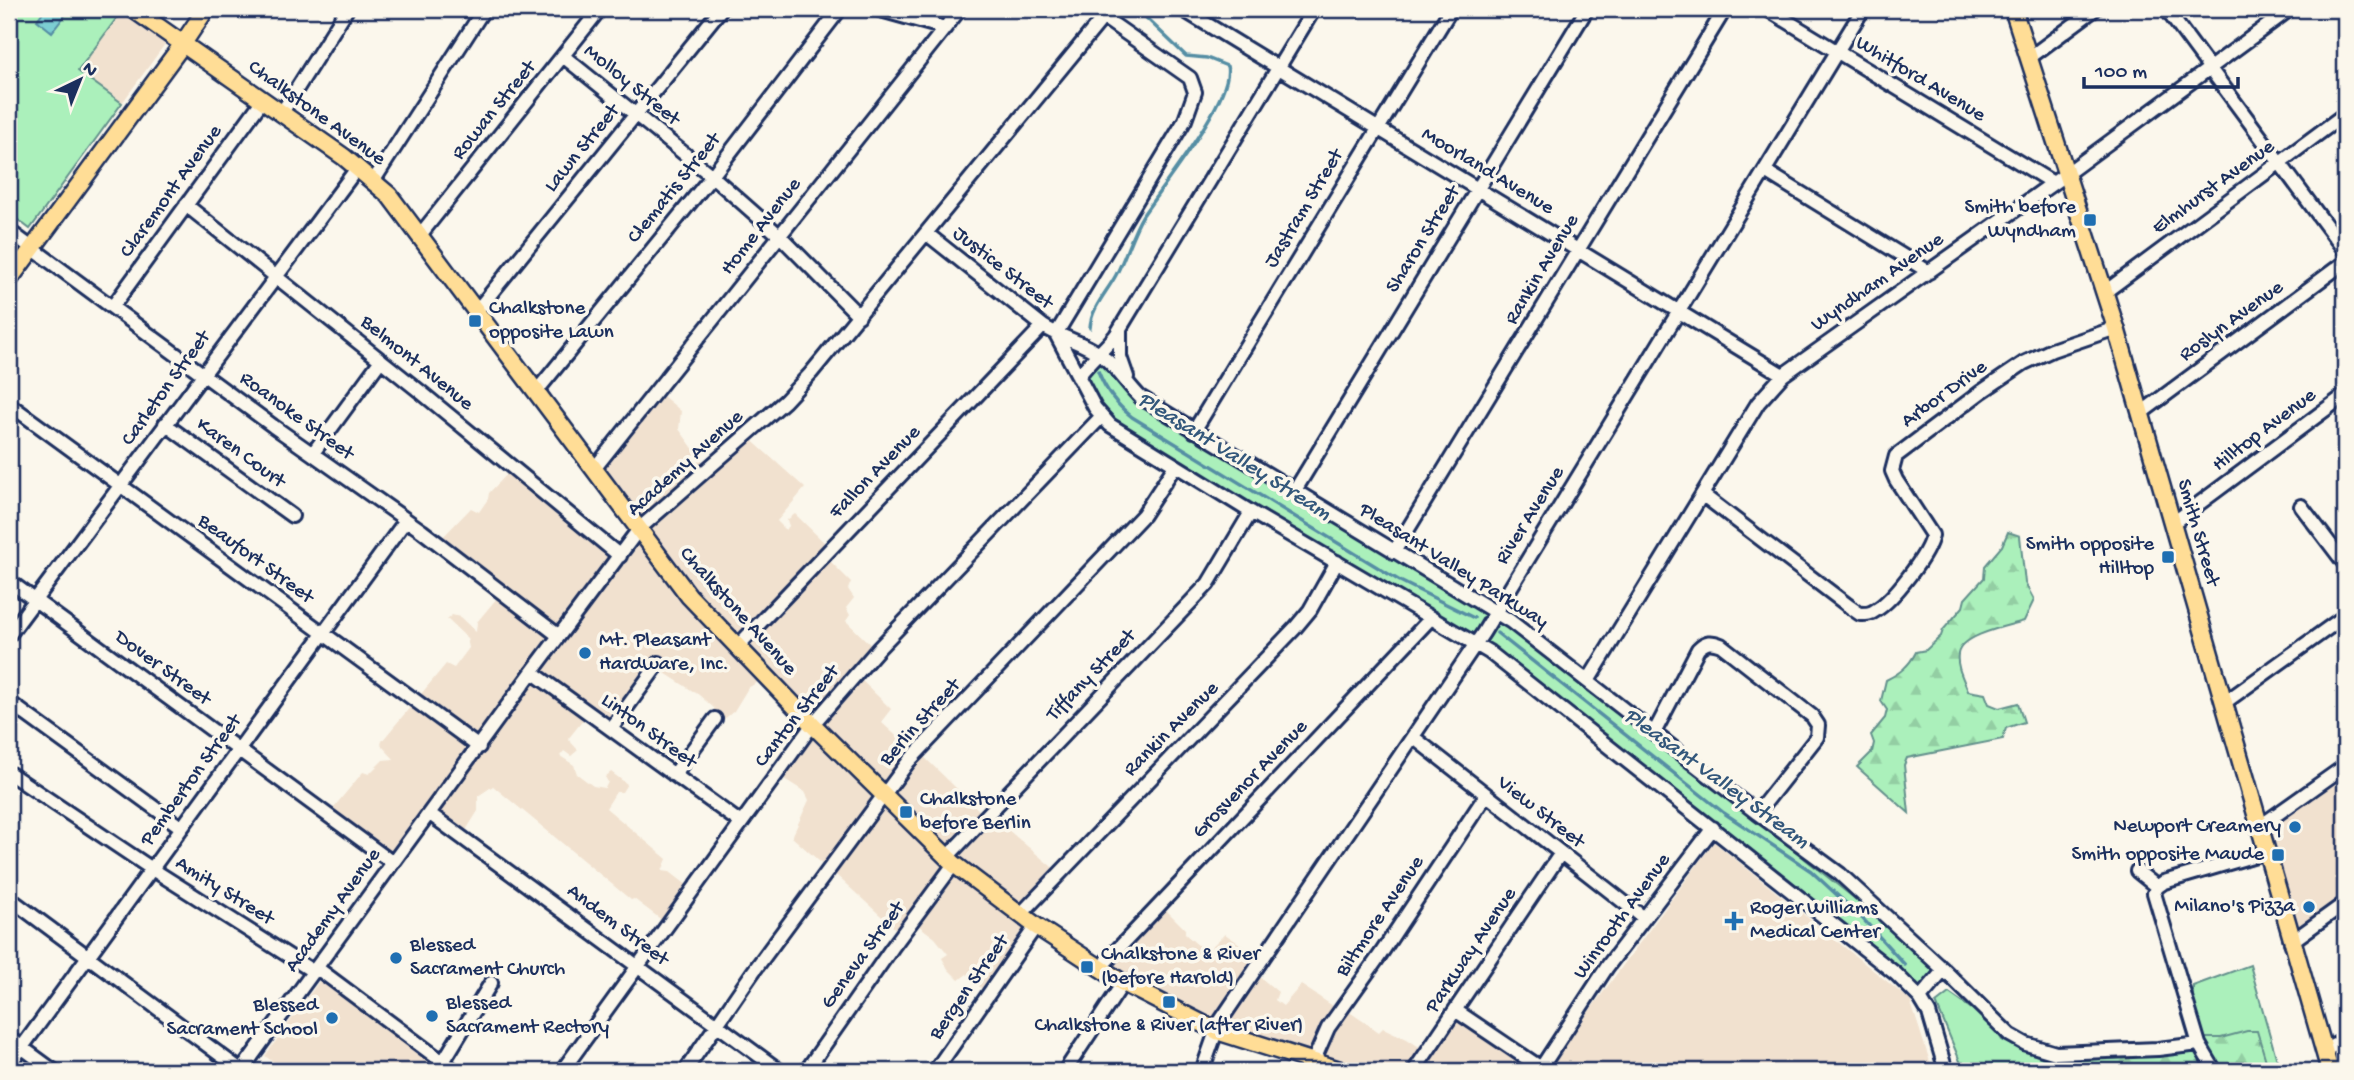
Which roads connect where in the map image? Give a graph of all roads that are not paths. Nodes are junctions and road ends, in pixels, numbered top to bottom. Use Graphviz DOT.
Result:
graph roads {
  1 [pos="133,9"];
  2 [pos="206,9"];
  3 [pos="347,9"];
  4 [pos="484,9"];
  5 [pos="600,9"];
  6 [pos="721,9"];
  7 [pos="840,9"];
  8 [pos="877,9"];
  9 [pos="960,9"];
  10 [pos="1182,9"];
  11 [pos="1314,9"];
  12 [pos="1451,9"];
  13 [pos="1587,9"];
  14 [pos="1725,9"];
  15 [pos="1767,9"];
  16 [pos="1863,9"];
  17 [pos="2013,9"];
  18 [pos="2095,9"];
  19 [pos="2166,9"];
  20 [pos="2290,9"];
  21 [pos="1106,13"];
  22 [pos="945,27"];
  23 [pos="182,45"];
  24 [pos="1837,51"];
  25 [pos="563,56"];
  26 [pos="2029,58"];
  27 [pos="1279,68"];
  28 [pos="2210,68"];
  29 [pos="262,101"];
  30 [pos="281,114"];
  31 [pos="2345,114"];
  32 [pos="636,115"];
  33 [pos="1377,128"];
  34 [pos="2280,163"];
  35 [pos="358,167"];
  36 [pos="1765,171"];
  37 [pos="712,176"];
  38 [pos="2060,178"];
  39 [pos="374,180"];
  40 [pos="1478,190"];
  41 [pos="186,205"];
  42 [pos="9,231"];
  43 [pos="926,233"];
  44 [pos="420,235"];
  45 [pos="780,236"];
  46 [pos="32,247"];
  47 [pos="1578,250"];
  48 [pos="2345,251"];
  49 [pos="2345,262"];
  50 [pos="1929,272"];
  51 [pos="274,276"];
  52 [pos="9,280"];
  53 [pos="2105,292"];
  54 [pos="113,306"];
  55 [pos="1678,311"];
  56 [pos="475,313"];
  57 [pos="859,316"];
  58 [pos="1043,326"];
  59 [pos="1121,326"];
  60 [pos="2116,328"];
  61 [pos="1056,334"];
  62 [pos="1099,354"];
  63 [pos="381,360"];
  64 [pos="204,373"];
  65 [pos="1783,375"];
  66 [pos="1078,377"];
  67 [pos="1133,390"];
  68 [pos="536,392"];
  69 [pos="2345,395"];
  70 [pos="9,404"];
  71 [pos="2141,413"];
  72 [pos="1101,416"];
  73 [pos="165,424"];
  74 [pos="1194,431"];
  75 [pos="313,453"];
  76 [pos="1175,466"];
  77 [pos="594,468"];
  78 [pos="120,485"];
  79 [pos="1294,492"];
  80 [pos="1703,495"];
  81 [pos="2301,506"];
  82 [pos="1251,512"];
  83 [pos="292,516"];
  84 [pos="406,520"];
  85 [pos="2173,523"];
  86 [pos="639,529"];
  87 [pos="1394,552"];
  88 [pos="620,556"];
  89 [pos="1337,562"];
  90 [pos="2345,564"];
  91 [pos="9,581"];
  92 [pos="35,600"];
  93 [pos="1495,611"];
  94 [pos="2345,617"];
  95 [pos="1431,618"];
  96 [pos="324,634"];
  97 [pos="9,635"];
  98 [pos="559,636"];
  99 [pos="1476,644"];
  100 [pos="737,647"];
  101 [pos="659,663"];
  102 [pos="533,672"];
  103 [pos="1588,681"];
  104 [pos="9,702"];
  105 [pos="2224,703"];
  106 [pos="715,719"];
  107 [pos="813,724"];
  108 [pos="611,729"];
  109 [pos="1654,733"];
  110 [pos="1413,737"];
  111 [pos="478,747"];
  112 [pos="240,750"];
  113 [pos="2345,766"];
  114 [pos="9,773"];
  115 [pos="674,775"];
  116 [pos="884,793"];
  117 [pos="1486,795"];
  118 [pos="1758,813"];
  119 [pos="430,814"];
  120 [pos="741,823"];
  121 [pos="2259,827"];
  122 [pos="182,828"];
  123 [pos="1713,828"];
  124 [pos="2266,852"];
  125 [pos="1561,853"];
  126 [pos="951,860"];
  127 [pos="393,863"];
  128 [pos="152,869"];
  129 [pos="2137,871"];
  130 [pos="2157,887"];
  131 [pos="9,898"];
  132 [pos="2345,904"];
  133 [pos="1021,915"];
  134 [pos="1644,918"];
  135 [pos="1036,926"];
  136 [pos="2291,942"];
  137 [pos="88,956"];
  138 [pos="638,966"];
  139 [pos="1099,969"];
  140 [pos="316,970"];
  141 [pos="1944,970"];
  142 [pos="491,983"];
  143 [pos="1123,983"];
  144 [pos="1920,998"];
  145 [pos="1455,1010"];
  146 [pos="716,1024"];
  147 [pos="1217,1031"];
  148 [pos="9,1038"];
  149 [pos="2345,1038"];
  150 [pos="2199,1044"];
  151 [pos="21,1048"];
  152 [pos="2324,1051"];
  153 [pos="443,1062"];
  154 [pos="9,1065"];
  155 [pos="1310,1066"];
  156 [pos="54,1071"];
  157 [pos="242,1071"];
  158 [pos="455,1071"];
  159 [pos="562,1071"];
  160 [pos="685,1071"];
  161 [pos="780,1071"];
  162 [pos="806,1071"];
  163 [pos="935,1071"];
  164 [pos="1065,1071"];
  165 [pos="1202,1071"];
  166 [pos="1343,1071"];
  167 [pos="1415,1071"];
  168 [pos="1946,1071"];
  169 [pos="2215,1071"];
  170 [pos="2330,1071"];
  1 -- 23 [label="main road, Chalkstone Avenue"];
  2 -- 23 [label="main road"];
  3 -- 30 [label="street"];
  4 -- 39 [label="street"];
  5 -- 25 [label="street, Rowan Street"];
  6 -- 32 [label="street, Lawn Street"];
  7 -- 37 [label="street, Clematis Street"];
  8 -- 22 [label="street"];
  9 -- 22 [label="street, Home Avenue"];
  10 -- 27 [label="street"];
  11 -- 27 [label="street"];
  12 -- 33 [label="street, Jastram Street"];
  13 -- 40 [label="street, Sharon Street"];
  14 -- 47 [label="street, Rankin Avenue"];
  15 -- 24 [label="street, Whitford Avenue"];
  16 -- 24 [label="street, River Avenue"];
  17 -- 26 [label="main road, Smith Street"];
  18 -- 26 [label="street"];
  19 -- 28 [label="street"];
  20 -- 28 [label="street, Wyndham Avenue"];
  21 -- 43 [label="street, Academy Avenue"];
  21 -- 61 [label="street"];
  22 -- 45 [label="street, Home Avenue"];
  23 -- 29 [label="main road, Chalkstone Avenue"];
  23 -- 46 [label="main road"];
  24 -- 36 [label="street, River Avenue"];
  24 -- 38 [label="street, Whitford Avenue"];
  25 -- 32 [label="street, Molloy Street"];
  25 -- 44 [label="street, Rowan Street"];
  26 -- 38 [label="main road, Smith Street"];
  27 -- 33 [label="street, Moorland Avenue"];
  27 -- 59 [label="street"];
  28 -- 34 [label="street"];
  28 -- 38 [label="street, Wyndham Avenue"];
  29 -- 30 [label="main road, Chalkstone Avenue"];
  29 -- 41 [label="street, Claremont Avenue"];
  30 -- 35 [label="main road, Chalkstone Avenue"];
  31 -- 34 [label="street, Elmhurst Avenue"];
  32 -- 37 [label="street, Molloy Street"];
  32 -- 56 [label="street, Lawn Street"];
  33 -- 40 [label="street, Moorland Avenue"];
  33 -- 74 [label="street, Jastram Street"];
  34 -- 48 [label="street"];
  34 -- 53 [label="street, Elmhurst Avenue"];
  35 -- 39 [label="main road, Chalkstone Avenue"];
  35 -- 51 [label="street, Carleton Street"];
  36 -- 50 [label="street"];
  36 -- 55 [label="street, River Avenue"];
  37 -- 45 [label="street, Molloy Street"];
  37 -- 68 [label="street, Clematis Street"];
  38 -- 50 [label="street, Wyndham Avenue"];
  38 -- 53 [label="main road, Smith Street"];
  39 -- 44 [label="main road, Chalkstone Avenue"];
  40 -- 47 [label="street, Moorland Avenue"];
  40 -- 79 [label="street, Sharon Street"];
  41 -- 51 [label="street, Belmont Avenue"];
  41 -- 54 [label="street, Claremont Avenue"];
  42 -- 46 [label="street, Roanoke Street"];
  43 -- 57 [label="street, Academy Avenue"];
  43 -- 58 [label="street, Justice Street"];
  44 -- 56 [label="main road, Chalkstone Avenue"];
  45 -- 57 [label="street, Molloy Street"];
  45 -- 77 [label="street, Home Avenue"];
  46 -- 52 [label="main road"];
  46 -- 54 [label="street, Roanoke Street"];
  47 -- 55 [label="street, Moorland Avenue"];
  47 -- 87 [label="street, Rankin Avenue"];
  49 -- 71 [label="street, Roslyn Avenue"];
  50 -- 65 [label="street, Wyndham Avenue"];
  51 -- 63 [label="street, Belmont Avenue"];
  51 -- 64 [label="street, Carleton Street"];
  53 -- 60 [label="main road, Smith Street"];
  54 -- 64 [label="street, Roanoke Street"];
  55 -- 65 [label="street, Moorland Avenue"];
  55 -- 93 [label="street, River Avenue"];
  56 -- 68 [label="main road, Chalkstone Avenue"];
  57 -- 86 [label="street, Academy Avenue"];
  58 -- 61 [label="street, Justice Street"];
  58 -- 100 [label="street, Fallon Avenue"];
  59 -- 62 [label="street"];
  59 -- 67 [label="street"];
  60 -- 71 [label="main road, Smith Street"];
  60 -- 80 [label="street, Arbor Drive"];
  61 -- 62 [label="street, Pleasant Valley Parkway"];
  61 -- 66 [label="street"];
  62 -- 66 [label="street"];
  62 -- 67 [label="street, Pleasant Valley Parkway"];
  63 -- 75 [label="street"];
  63 -- 88 [label="street, Belmont Avenue"];
  64 -- 73 [label="street, Carleton Street"];
  64 -- 75 [label="street, Roanoke Street"];
  65 -- 80 [label="street, Wyndham Avenue"];
  66 -- 72 [label="street"];
  67 -- 74 [label="street, Pleasant Valley Parkway"];
  68 -- 77 [label="main road, Chalkstone Avenue"];
  69 -- 85 [label="street, Hilltop Avenue"];
  70 -- 78 [label="street, Beaufort Street"];
  71 -- 85 [label="main road, Smith Street"];
  72 -- 76 [label="street"];
  72 -- 107 [label="street, Canton Street"];
  73 -- 78 [label="street, Carleton Street"];
  73 -- 83 [label="street, Karen Court"];
  74 -- 79 [label="street, Pleasant Valley Parkway"];
  75 -- 84 [label="street, Roanoke Street"];
  76 -- 82 [label="street"];
  76 -- 116 [label="street, Berlin Street"];
  77 -- 86 [label="main road, Chalkstone Avenue"];
  78 -- 92 [label="street, Carleton Street"];
  78 -- 96 [label="street, Beaufort Street"];
  79 -- 87 [label="street, Pleasant Valley Parkway"];
  80 -- 103 [label="street, Wyndham Avenue"];
  81 -- 90 [label="street"];
  82 -- 89 [label="street"];
  82 -- 126 [label="street, Tiffany Street"];
  84 -- 96 [label="street, Pemberton Street"];
  84 -- 98 [label="street, Roanoke Street"];
  85 -- 105 [label="main road, Smith Street"];
  86 -- 88 [label="street, Academy Avenue"];
  86 -- 100 [label="main road, Chalkstone Avenue"];
  87 -- 93 [label="street, Pleasant Valley Parkway"];
  88 -- 98 [label="street, Academy Avenue"];
  89 -- 95 [label="street"];
  89 -- 133 [label="street, Rankin Avenue"];
  91 -- 92 [label="street, Dover Street"];
  92 -- 97 [label="street, Carleton Street"];
  92 -- 112 [label="street, Dover Street"];
  93 -- 99 [label="street, River Avenue"];
  93 -- 103 [label="street, Pleasant Valley Parkway"];
  94 -- 105 [label="street"];
  95 -- 99 [label="street"];
  95 -- 139 [label="street, Grosvenor Avenue"];
  96 -- 111 [label="street, Beaufort Street"];
  96 -- 112 [label="street, Pemberton Street"];
  98 -- 102 [label="street, Academy Avenue"];
  99 -- 110 [label="street, River Avenue"];
  99 -- 123 [label="street"];
  100 -- 107 [label="main road, Chalkstone Avenue"];
  101 -- 108 [label="street"];
  102 -- 108 [label="street, Linton Street"];
  102 -- 111 [label="street, Academy Avenue"];
  103 -- 109 [label="street, Pleasant Valley Parkway"];
  104 -- 122 [label="street"];
  105 -- 121 [label="main road, Smith Street"];
  106 -- 115 [label="street"];
  107 -- 116 [label="main road, Chalkstone Avenue"];
  107 -- 120 [label="street, Canton Street"];
  108 -- 115 [label="street, Linton Street"];
  109 -- 118 [label="street, Pleasant Valley Parkway"];
  109 -- 118 [label="street"];
  110 -- 117 [label="street, View Street"];
  110 -- 147 [label="street, River Avenue"];
  111 -- 119 [label="street, Academy Avenue"];
  112 -- 122 [label="street, Pemberton Street"];
  112 -- 127 [label="street, Dover Street"];
  113 -- 121 [label="street"];
  114 -- 128 [label="street, Amity Street"];
  115 -- 120 [label="street, Linton Street"];
  116 -- 126 [label="main road, Chalkstone Avenue"];
  116 -- 146 [label="street, Berlin Street"];
  117 -- 125 [label="street, View Street"];
  117 -- 155 [label="street, Biltmore Avenue"];
  118 -- 141 [label="street, Pleasant Valley Parkway"];
  119 -- 127 [label="street, Academy Avenue"];
  119 -- 138 [label="street, Andem Street"];
  120 -- 138 [label="street, Canton Street"];
  121 -- 124 [label="main road, Smith Street"];
  122 -- 128 [label="street, Pemberton Street"];
  123 -- 134 [label="street, Winrooth Avenue"];
  123 -- 144 [label="street"];
  124 -- 130 [label="street"];
  124 -- 136 [label="main road, Smith Street"];
  125 -- 134 [label="street, View Street"];
  125 -- 145 [label="street, Parkway Avenue"];
  126 -- 133 [label="main road, Chalkstone Avenue"];
  126 -- 162 [label="street, Geneva Street"];
  127 -- 140 [label="street, Academy Avenue"];
  128 -- 137 [label="street, Pemberton Street"];
  128 -- 140 [label="street, Amity Street"];
  129 -- 130 [label="street"];
  130 -- 150 [label="street"];
  131 -- 137 [label="street"];
  132 -- 136 [label="street"];
  133 -- 135 [label="main road, Chalkstone Avenue"];
  134 -- 145 [label="street, Winrooth Avenue"];
  135 -- 139 [label="main road, Chalkstone Avenue"];
  135 -- 163 [label="street, Bergen Street"];
  136 -- 152 [label="main road, Smith Street"];
  137 -- 151 [label="street, Pemberton Street"];
  137 -- 157 [label="street"];
  138 -- 146 [label="street, Andem Street"];
  138 -- 159 [label="street, Canton Street"];
  139 -- 143 [label="main road, Chalkstone Avenue"];
  140 -- 153 [label="street, Amity Street"];
  140 -- 157 [label="street, Academy Avenue"];
  141 -- 144 [label="street"];
  141 -- 150 [label="street, Pleasant Valley Parkway"];
  142 -- 153 [label="street"];
  143 -- 147 [label="main road, Chalkstone Avenue"];
  143 -- 164 [label="street"];
  144 -- 168 [label="street"];
  145 -- 167 [label="street, Parkway Avenue"];
  146 -- 160 [label="street, Berlin Street"];
  146 -- 161 [label="street, Andem Street"];
  147 -- 155 [label="main road, Chalkstone Avenue"];
  147 -- 165 [label="street, River Avenue"];
  148 -- 151 [label="street"];
  149 -- 152 [label="street"];
  150 -- 169 [label="street"];
  151 -- 154 [label="street, Pemberton Street"];
  151 -- 156 [label="street"];
  152 -- 170 [label="main road, Smith Street"];
  153 -- 158 [label="street, Amity Street"];
  155 -- 166 [label="main road, Chalkstone Avenue"];
}
